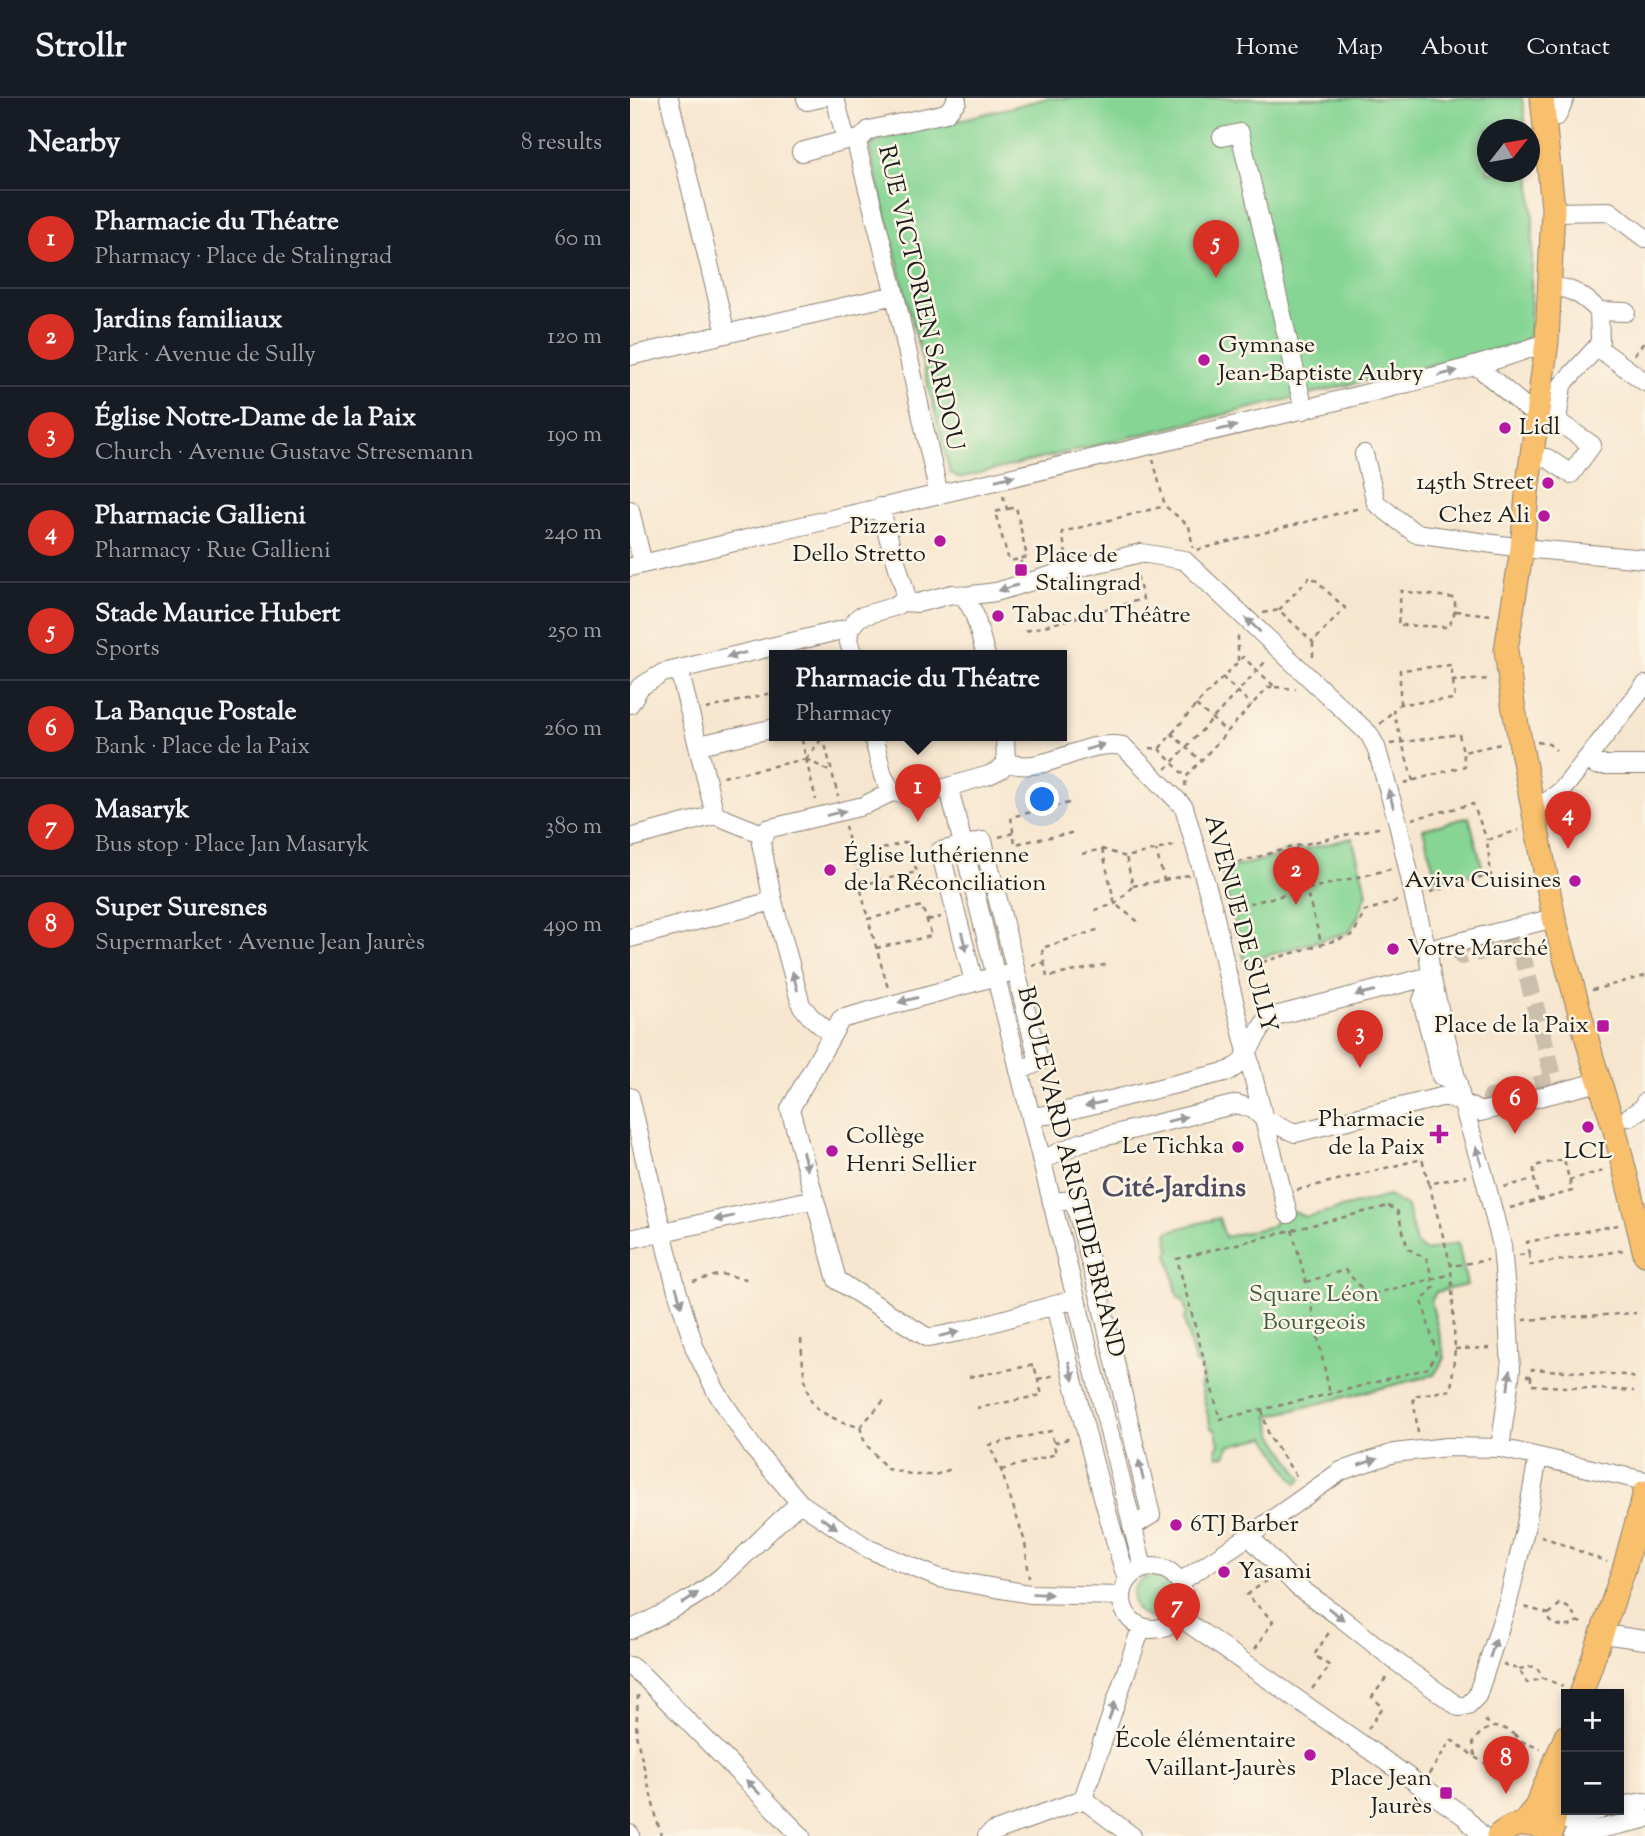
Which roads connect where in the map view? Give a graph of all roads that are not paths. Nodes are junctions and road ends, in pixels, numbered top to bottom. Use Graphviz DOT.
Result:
graph roads {
  1 [pos="669,98"];
  2 [pos="806,98"];
  3 [pos="821,98"];
  4 [pos="835,98"];
  5 [pos="956,98"];
  6 [pos="1564,98"];
  7 [pos="1543,107"];
  8 [pos="1222,137"];
  9 [pos="853,140"];
  10 [pos="802,152"];
  11 [pos="1553,212"];
  12 [pos="1645,239"];
  13 [pos="1549,287"];
  14 [pos="895,295"];
  15 [pos="1599,311"];
  16 [pos="1626,312"];
  17 [pos="726,334"];
  18 [pos="1547,342"];
  19 [pos="1597,347"];
  20 [pos="630,355"];
  21 [pos="1477,366"];
  22 [pos="1645,382"];
  23 [pos="1304,410"];
  24 [pos="1547,416"];
  25 [pos="1364,454"];
  26 [pos="1533,457"];
  27 [pos="939,495"];
  28 [pos="880,507"];
  29 [pos="630,510"];
  30 [pos="1522,548"];
  31 [pos="1645,559"];
  32 [pos="637,566"];
  33 [pos="964,596"];
  34 [pos="902,602"];
  35 [pos="850,628"];
  36 [pos="851,650"];
  37 [pos="984,650"];
  38 [pos="679,669"];
  39 [pos="1645,685"];
  40 [pos="630,704"];
  41 [pos="769,730"];
  42 [pos="874,741"];
  43 [pos="1005,741"];
  44 [pos="699,745"];
  45 [pos="1587,759"];
  46 [pos="1006,762"];
  47 [pos="1645,765"];
  48 [pos="949,788"];
  49 [pos="892,792"];
  50 [pos="1533,805"];
  51 [pos="715,815"];
  52 [pos="765,835"];
  53 [pos="630,838"];
  54 [pos="963,845"];
  55 [pos="773,901"];
  56 [pos="998,902"];
  57 [pos="979,907"];
  58 [pos="957,913"];
  59 [pos="1554,918"];
  60 [pos="630,937"];
  61 [pos="1428,950"];
  62 [pos="1015,971"];
  63 [pos="1431,976"];
  64 [pos="996,977"];
  65 [pos="974,982"];
  66 [pos="832,1035"];
  67 [pos="1247,1051"];
  68 [pos="1019,1071"];
  69 [pos="1599,1082"];
  70 [pos="630,1097"];
  71 [pos="1462,1102"];
  72 [pos="1645,1102"];
  73 [pos="1031,1117"];
  74 [pos="1629,1118"];
  75 [pos="1265,1119"];
  76 [pos="635,1136"];
  77 [pos="1042,1160"];
  78 [pos="815,1199"];
  79 [pos="1052,1202"];
  80 [pos="1290,1222"];
  81 [pos="1636,1225"];
  82 [pos="662,1231"];
  83 [pos="630,1239"];
  84 [pos="1637,1252"];
  85 [pos="1076,1299"];
  86 [pos="1055,1305"];
  87 [pos="1500,1448"];
  88 [pos="1538,1457"];
  89 [pos="1645,1481"];
  90 [pos="1645,1492"];
  91 [pos="800,1503"];
  92 [pos="1132,1527"];
  93 [pos="1249,1536"];
  94 [pos="1143,1568"];
  95 [pos="1180,1582"];
  96 [pos="1124,1588"];
  97 [pos="1178,1616"];
  98 [pos="1141,1628"];
  99 [pos="630,1630"];
  100 [pos="1596,1630"];
  101 [pos="1645,1640"];
  102 [pos="630,1666"];
  103 [pos="1575,1689"];
  104 [pos="1561,1747"];
  105 [pos="1556,1753"];
  106 [pos="1083,1799"];
  107 [pos="1645,1802"];
  108 [pos="1624,1806"];
  109 [pos="1582,1815"];
  110 [pos="1645,1819"];
  111 [pos="1552,1831"];
  112 [pos="1501,1832"];
  113 [pos="1573,1835"];
  114 [pos="801,1836"];
  115 [pos="986,1836"];
  116 [pos="1132,1836"];
  1 -- 17 [label="street"];
  2 -- 3 [label="street"];
  4 -- 9 [label="street"];
  5 -- 9 [label="street, RUE VICTORIEN SARDOU"];
  6 -- 7 [label="street"];
  7 -- 11 [label="main road"];
  8 -- 23 [label="street"];
  9 -- 10 [label="street"];
  9 -- 14 [label="street, RUE VICTORIEN SARDOU"];
  11 -- 12 [label="street"];
  11 -- 13 [label="main road"];
  13 -- 15 [label="street"];
  13 -- 18 [label="main road"];
  14 -- 17 [label="street"];
  14 -- 27 [label="street, RUE VICTORIEN SARDOU"];
  15 -- 16 [label="street"];
  15 -- 19 [label="street"];
  17 -- 20 [label="street"];
  18 -- 21 [label="street"];
  18 -- 24 [label="main road"];
  19 -- 22 [label="street"];
  19 -- 24 [label="street"];
  23 -- 21 [label="street, one-way"];
  21 -- 24 [label="street"];
  27 -- 23 [label="street, one-way"];
  24 -- 26 [label="main road"];
  24 -- 26 [label="street"];
  25 -- 30 [label="street"];
  26 -- 30 [label="main road"];
  27 -- 28 [label="street"];
  28 -- 32 [label="street"];
  28 -- 34 [label="street"];
  29 -- 32 [label="street"];
  30 -- 31 [label="street"];
  30 -- 50 [label="main road"];
  33 -- 34 [label="street"];
  33 -- 37 [label="street"];
  61 -- 33 [label="street, one-way"];
  34 -- 35 [label="street"];
  35 -- 36 [label="street"];
  35 -- 38 [label="street, one-way"];
  38 -- 40 [label="street"];
  38 -- 44 [label="street"];
  39 -- 45 [label="street"];
  41 -- 44 [label="street"];
  42 -- 49 [label="street"];
  43 -- 46 [label="street"];
  44 -- 51 [label="street"];
  45 -- 47 [label="street"];
  45 -- 50 [label="street"];
  46 -- 48 [label="street"];
  46 -- 67 [label="street, AVENUE DE SULLY, one-way"];
  48 -- 49 [label="street"];
  48 -- 54 [label="street, BOULEVARD ARISTIDE BRIAND"];
  52 -- 49 [label="street, one-way"];
  50 -- 59 [label="main road"];
  51 -- 52 [label="street"];
  51 -- 53 [label="street"];
  52 -- 55 [label="street"];
  54 -- 56 [label="street"];
  54 -- 57 [label="street, BOULEVARD ARISTIDE BRIAND"];
  54 -- 58 [label="street"];
  55 -- 60 [label="street"];
  66 -- 55 [label="street, one-way"];
  56 -- 57 [label="street"];
  56 -- 62 [label="street"];
  57 -- 58 [label="street"];
  57 -- 64 [label="street, BOULEVARD ARISTIDE BRIAND"];
  58 -- 65 [label="street, one-way"];
  59 -- 61 [label="street"];
  59 -- 69 [label="main road"];
  61 -- 63 [label="street"];
  62 -- 64 [label="street"];
  62 -- 68 [label="street"];
  63 -- 67 [label="street, one-way"];
  63 -- 71 [label="street"];
  64 -- 65 [label="street"];
  64 -- 68 [label="street, BOULEVARD ARISTIDE BRIAND"];
  65 -- 66 [label="street, one-way"];
  66 -- 78 [label="street, one-way"];
  67 -- 73 [label="street, one-way"];
  67 -- 75 [label="street, AVENUE DE SULLY"];
  68 -- 73 [label="street, BOULEVARD ARISTIDE BRIAND"];
  69 -- 71 [label="street"];
  69 -- 81 [label="main road"];
  70 -- 76 [label="street"];
  71 -- 75 [label="street"];
  87 -- 71 [label="street, one-way"];
  72 -- 74 [label="street"];
  73 -- 77 [label="street, BOULEVARD ARISTIDE BRIAND"];
  77 -- 75 [label="street, one-way"];
  75 -- 80 [label="street, AVENUE DE SULLY"];
  76 -- 82 [label="street"];
  77 -- 79 [label="street, BOULEVARD ARISTIDE BRIAND"];
  78 -- 82 [label="street, one-way"];
  78 -- 86 [label="street, one-way"];
  79 -- 85 [label="street, BOULEVARD ARISTIDE BRIAND"];
  92 -- 79 [label="street, one-way"];
  81 -- 84 [label="main road"];
  82 -- 83 [label="street"];
  82 -- 91 [label="street, one-way"];
  85 -- 86 [label="street"];
  85 -- 92 [label="street, BOULEVARD ARISTIDE BRIAND"];
  86 -- 96 [label="street, one-way"];
  87 -- 88 [label="street"];
  93 -- 87 [label="street, one-way"];
  88 -- 89 [label="street"];
  93 -- 88 [label="street, one-way"];
  90 -- 100 [label="main road"];
  91 -- 96 [label="street, one-way"];
  99 -- 91 [label="street, one-way"];
  92 -- 94 [label="street, BOULEVARD ARISTIDE BRIAND"];
  93 -- 95 [label="street"];
  94 -- 95 [label="street"];
  94 -- 96 [label="street"];
  95 -- 97 [label="street"];
  96 -- 98 [label="street"];
  97 -- 98 [label="street"];
  97 -- 112 [label="street"];
  106 -- 98 [label="street, one-way"];
  100 -- 101 [label="street"];
  100 -- 103 [label="main road"];
  114 -- 102 [label="street, one-way"];
  104 -- 112 [label="main road"];
  105 -- 111 [label="main road"];
  106 -- 115 [label="street"];
  106 -- 116 [label="street"];
  107 -- 108 [label="street"];
  109 -- 111 [label="street"];
  110 -- 113 [label="street"];
  111 -- 112 [label="main road"];
}
